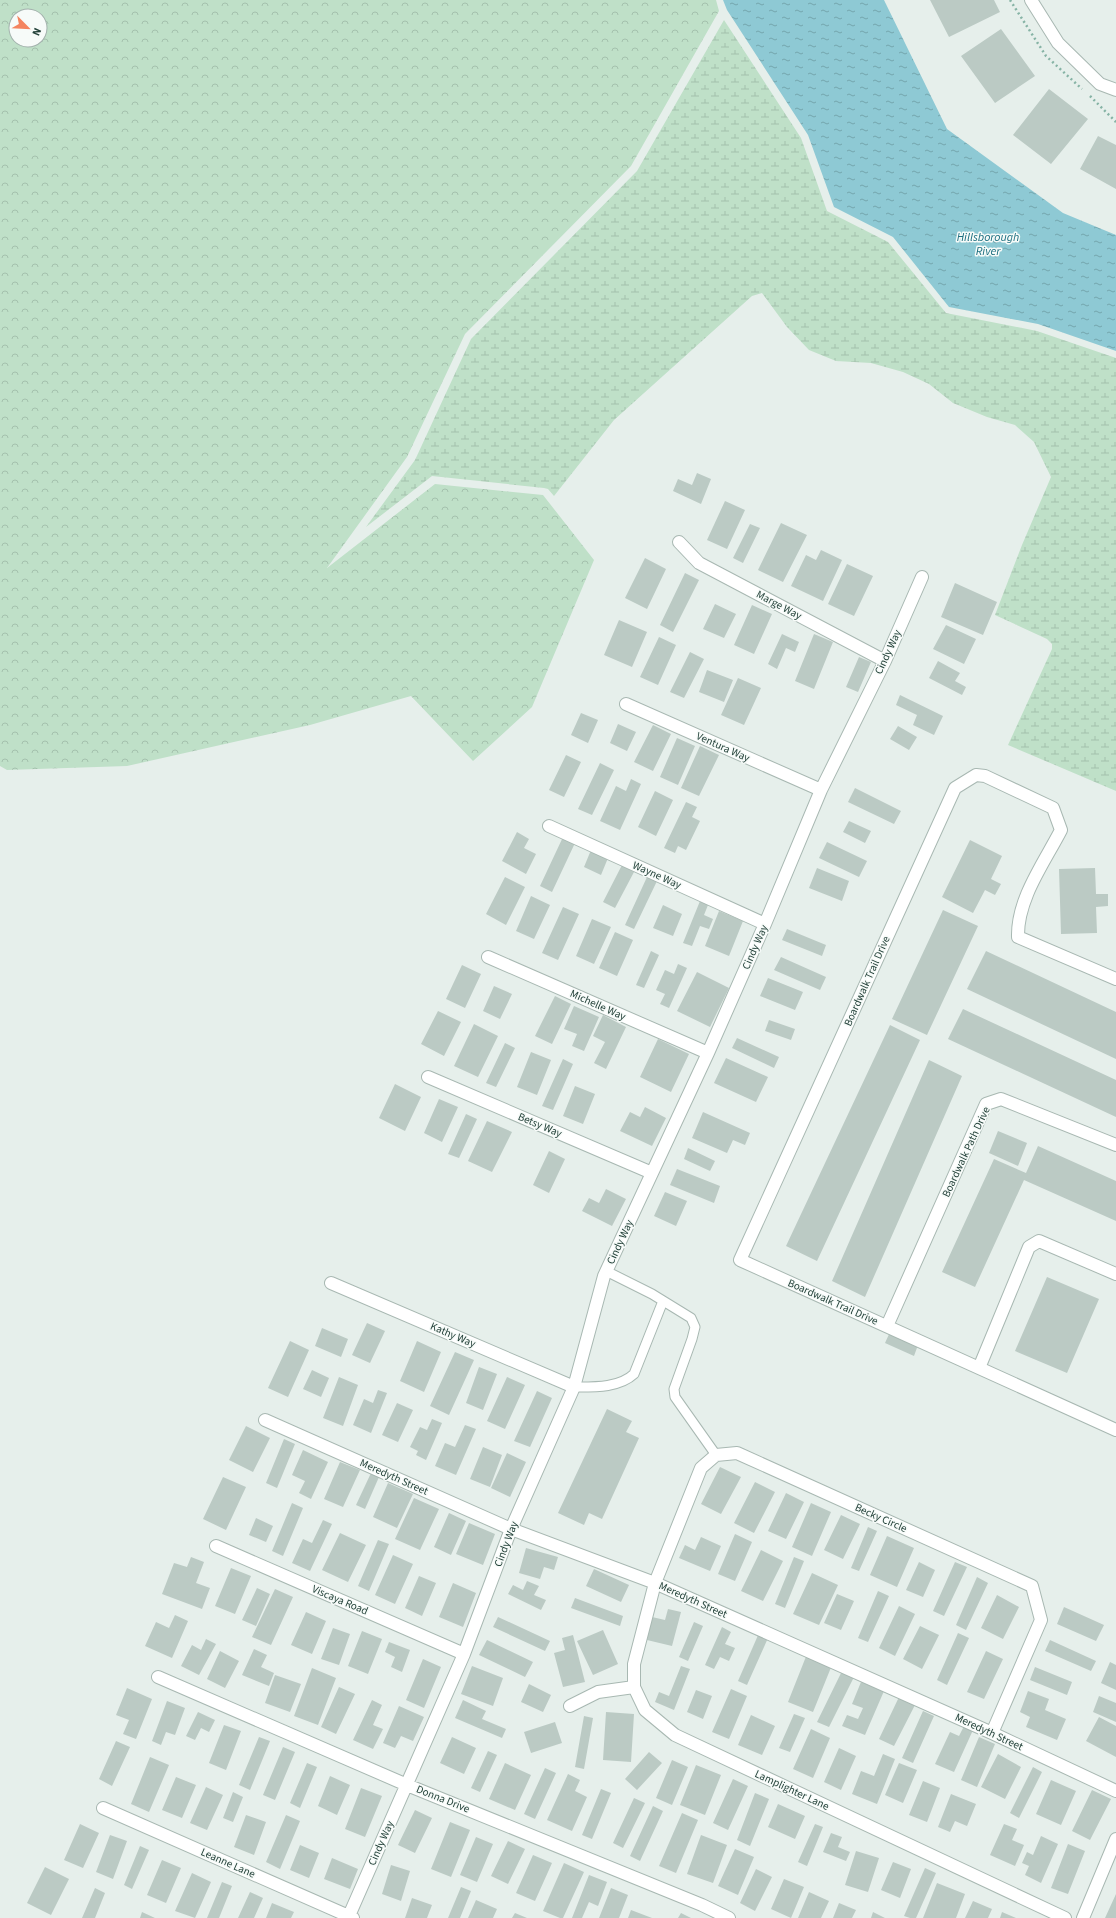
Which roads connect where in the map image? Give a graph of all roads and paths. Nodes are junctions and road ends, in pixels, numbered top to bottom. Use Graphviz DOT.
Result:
graph roads {
  1 [pos="1031,0"];
  2 [pos="1116,90"];
  3 [pos="679,542"];
  4 [pos="922,577"];
  5 [pos="885,661"];
  6 [pos="626,704"];
  7 [pos="821,790"];
  8 [pos="549,826"];
  9 [pos="765,924"];
  10 [pos="488,957"];
  11 [pos="1116,979"];
  12 [pos="708,1053"];
  13 [pos="428,1077"];
  14 [pos="1116,1145"];
  15 [pos="652,1174"];
  16 [pos="606,1271"];
  17 [pos="1116,1274"];
  18 [pos="331,1283"];
  19 [pos="663,1301"];
  20 [pos="887,1326"];
  21 [pos="979,1368"];
  22 [pos="574,1387"];
  23 [pos="265,1420"];
  24 [pos="1116,1430"];
  25 [pos="716,1455"];
  26 [pos="511,1529"];
  27 [pos="216,1546"];
  28 [pos="655,1583"];
  29 [pos="464,1654"];
  30 [pos="158,1677"];
  31 [pos="634,1687"];
  32 [pos="570,1706"];
  33 [pos="992,1733"];
  34 [pos="407,1784"];
  35 [pos="1116,1791"];
  36 [pos="103,1808"];
  37 [pos="1116,1839"];
  38 [pos="350,1918"];
  39 [pos="729,1918"];
  40 [pos="1065,1918"];
  41 [pos="1083,1918"];
  1 -- 2 [label="street"];
  3 -- 5 [label="street, Marge Way"];
  4 -- 5 [label="street, Cindy Way"];
  5 -- 7 [label="street, Cindy Way"];
  6 -- 7 [label="street, Ventura Way"];
  7 -- 9 [label="street, Cindy Way"];
  8 -- 9 [label="street, Wayne Way"];
  9 -- 12 [label="street, Cindy Way"];
  10 -- 12 [label="street, Michelle Way"];
  11 -- 20 [label="street, Boardwalk Trail Drive"];
  12 -- 15 [label="street, Cindy Way"];
  13 -- 15 [label="street, Betsy Way"];
  14 -- 20 [label="street, Boardwalk Path Drive"];
  15 -- 16 [label="street, Cindy Way"];
  16 -- 19 [label="lane"];
  16 -- 22 [label="street, Cindy Way"];
  17 -- 21 [label="street"];
  18 -- 22 [label="street, Kathy Way"];
  19 -- 22 [label="lane"];
  19 -- 25 [label="lane"];
  20 -- 21 [label="street, Boardwalk Trail Drive"];
  21 -- 24 [label="street, Boardwalk Trail Drive"];
  22 -- 26 [label="street, Cindy Way"];
  23 -- 26 [label="street, Meredyth Street"];
  25 -- 28 [label="street"];
  25 -- 33 [label="street, Becky Circle"];
  26 -- 28 [label="street, Meredyth Street"];
  26 -- 29 [label="street, Cindy Way"];
  27 -- 29 [label="street, Viscaya Road"];
  28 -- 31 [label="street, Lamplighter Lane"];
  28 -- 33 [label="street, Meredyth Street"];
  29 -- 34 [label="street, Cindy Way"];
  30 -- 34 [label="street, Donna Drive"];
  31 -- 32 [label="street"];
  31 -- 40 [label="street, Lamplighter Lane"];
  33 -- 35 [label="street, Meredyth Street"];
  34 -- 38 [label="street, Cindy Way"];
  34 -- 39 [label="street, Donna Drive"];
  36 -- 38 [label="street, Leanne Lane"];
  37 -- 41 [label="street"];
}
